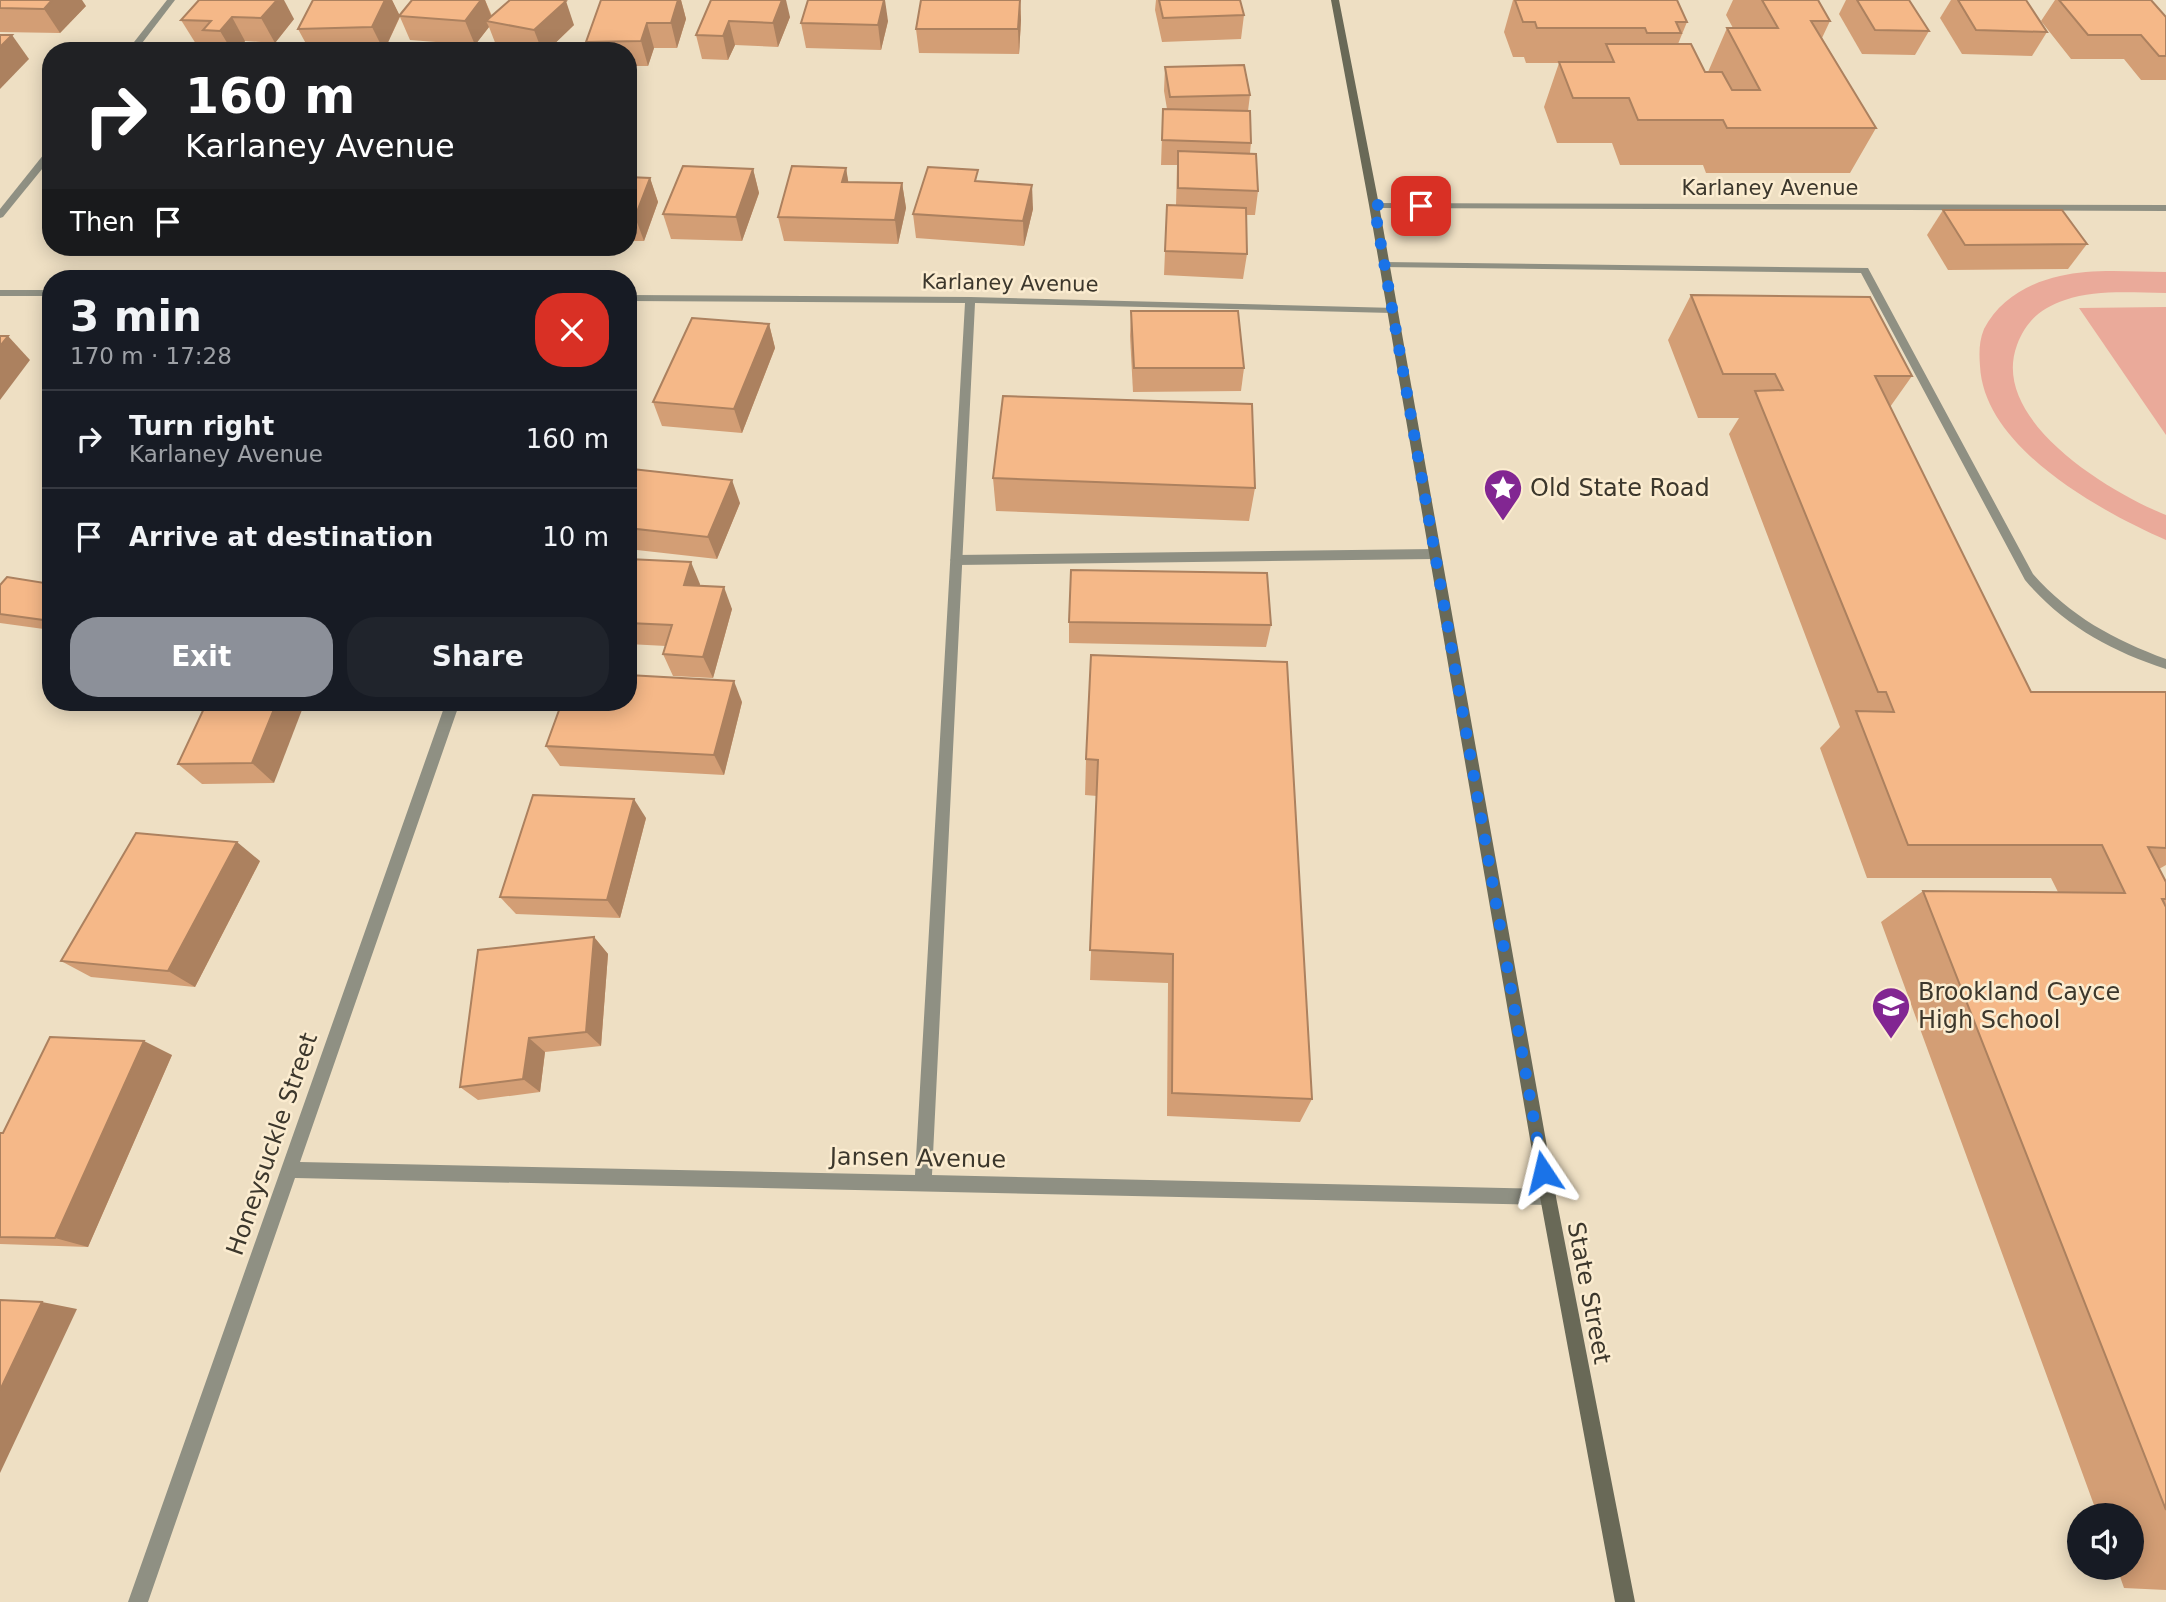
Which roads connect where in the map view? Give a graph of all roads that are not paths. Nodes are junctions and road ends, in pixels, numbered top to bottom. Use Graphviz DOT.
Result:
graph roads {
  1 [pos="171,0"];
  2 [pos="1335,0"];
  3 [pos="138,42"];
  4 [pos="42,162"];
  5 [pos="1374,205"];
  6 [pos="2166,208"];
  7 [pos="0,215"];
  8 [pos="1384,265"];
  9 [pos="0,293"];
  10 [pos="42,293"];
  11 [pos="637,298"];
  12 [pos="970,300"];
  13 [pos="1392,310"];
  14 [pos="1434,554"];
  15 [pos="956,560"];
  16 [pos="2166,664"];
  17 [pos="450,711"];
  18 [pos="288,1170"];
  19 [pos="923,1183"];
  20 [pos="1548,1197"];
  21 [pos="138,1602"];
  22 [pos="1625,1602"];
  1 -- 3 [label="street"];
  2 -- 5 [label="main road, State Street"];
  4 -- 7 [label="street"];
  5 -- 6 [label="street, Karlaney Avenue"];
  5 -- 8 [label="main road, State Street"];
  8 -- 13 [label="main road, State Street"];
  8 -- 16 [label="street"];
  9 -- 10 [label="street"];
  11 -- 12 [label="street, Karlaney Avenue"];
  12 -- 13 [label="street, Karlaney Avenue"];
  12 -- 15 [label="street"];
  13 -- 14 [label="main road, State Street"];
  14 -- 15 [label="street"];
  14 -- 20 [label="main road, State Street"];
  15 -- 19 [label="street"];
  17 -- 18 [label="street, Honeysuckle Street"];
  18 -- 19 [label="street, Jansen Avenue"];
  18 -- 21 [label="street, Honeysuckle Street"];
  19 -- 20 [label="street, Jansen Avenue"];
  20 -- 22 [label="main road, State Street"];
}
